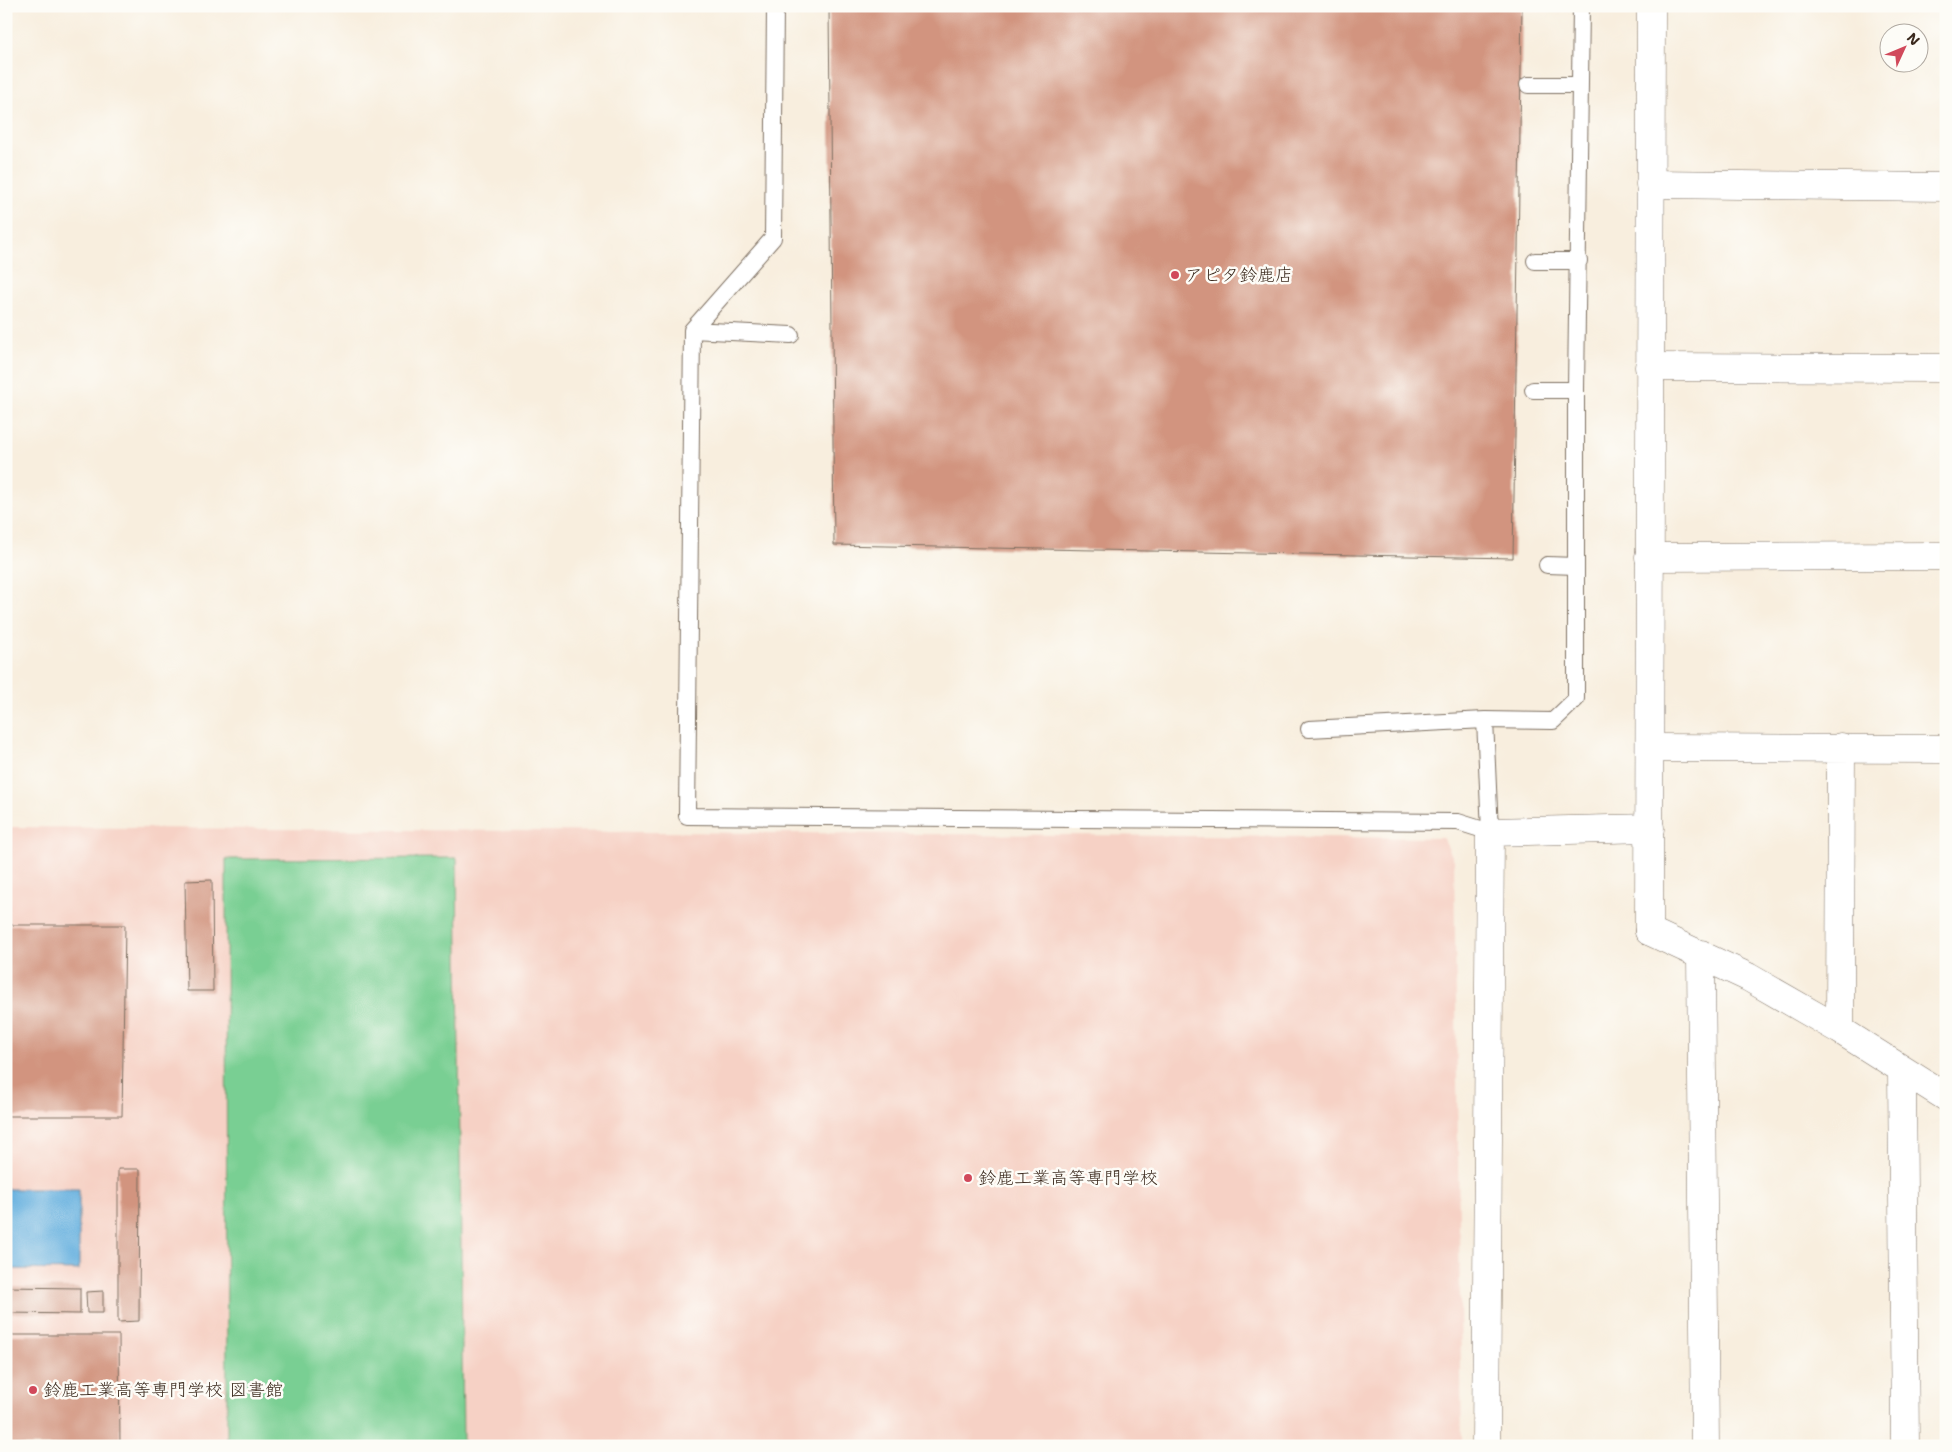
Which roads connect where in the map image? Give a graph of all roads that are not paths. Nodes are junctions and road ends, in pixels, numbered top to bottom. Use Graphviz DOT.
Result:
graph roads {
  1 [pos="775,6"];
  2 [pos="1581,6"];
  3 [pos="1651,6"];
  4 [pos="1528,84"];
  5 [pos="1580,85"];
  6 [pos="1650,184"];
  7 [pos="1946,187"];
  8 [pos="1536,261"];
  9 [pos="1579,261"];
  10 [pos="692,330"];
  11 [pos="791,335"];
  12 [pos="1649,367"];
  13 [pos="1946,368"];
  14 [pos="1533,390"];
  15 [pos="1576,390"];
  16 [pos="1649,556"];
  17 [pos="1946,556"];
  18 [pos="1547,565"];
  19 [pos="1576,566"];
  20 [pos="1485,720"];
  21 [pos="1309,729"];
  22 [pos="1650,748"];
  23 [pos="1841,748"];
  24 [pos="1946,749"];
  25 [pos="1650,828"];
  26 [pos="1490,832"];
  27 [pos="1701,954"];
  28 [pos="1840,1030"];
  29 [pos="1902,1070"];
  30 [pos="1946,1097"];
  31 [pos="1486,1446"];
  32 [pos="1705,1446"];
  33 [pos="1905,1446"];
  1 -- 10 [label="lane"];
  2 -- 5 [label="lane"];
  3 -- 6 [label="street"];
  4 -- 5 [label="lane"];
  5 -- 9 [label="lane"];
  6 -- 7 [label="street"];
  6 -- 12 [label="street"];
  8 -- 9 [label="lane"];
  9 -- 15 [label="lane"];
  10 -- 11 [label="lane"];
  10 -- 26 [label="lane"];
  12 -- 13 [label="street"];
  12 -- 16 [label="street"];
  14 -- 15 [label="lane"];
  15 -- 19 [label="lane"];
  16 -- 17 [label="street"];
  16 -- 22 [label="street"];
  18 -- 19 [label="lane"];
  19 -- 20 [label="lane"];
  20 -- 21 [label="lane"];
  20 -- 26 [label="lane"];
  22 -- 23 [label="street"];
  22 -- 25 [label="street"];
  23 -- 24 [label="street"];
  23 -- 28 [label="street"];
  25 -- 26 [label="street"];
  25 -- 27 [label="street"];
  26 -- 31 [label="street"];
  27 -- 28 [label="street"];
  27 -- 32 [label="street"];
  28 -- 29 [label="street"];
  29 -- 30 [label="street"];
  29 -- 33 [label="street"];
}
